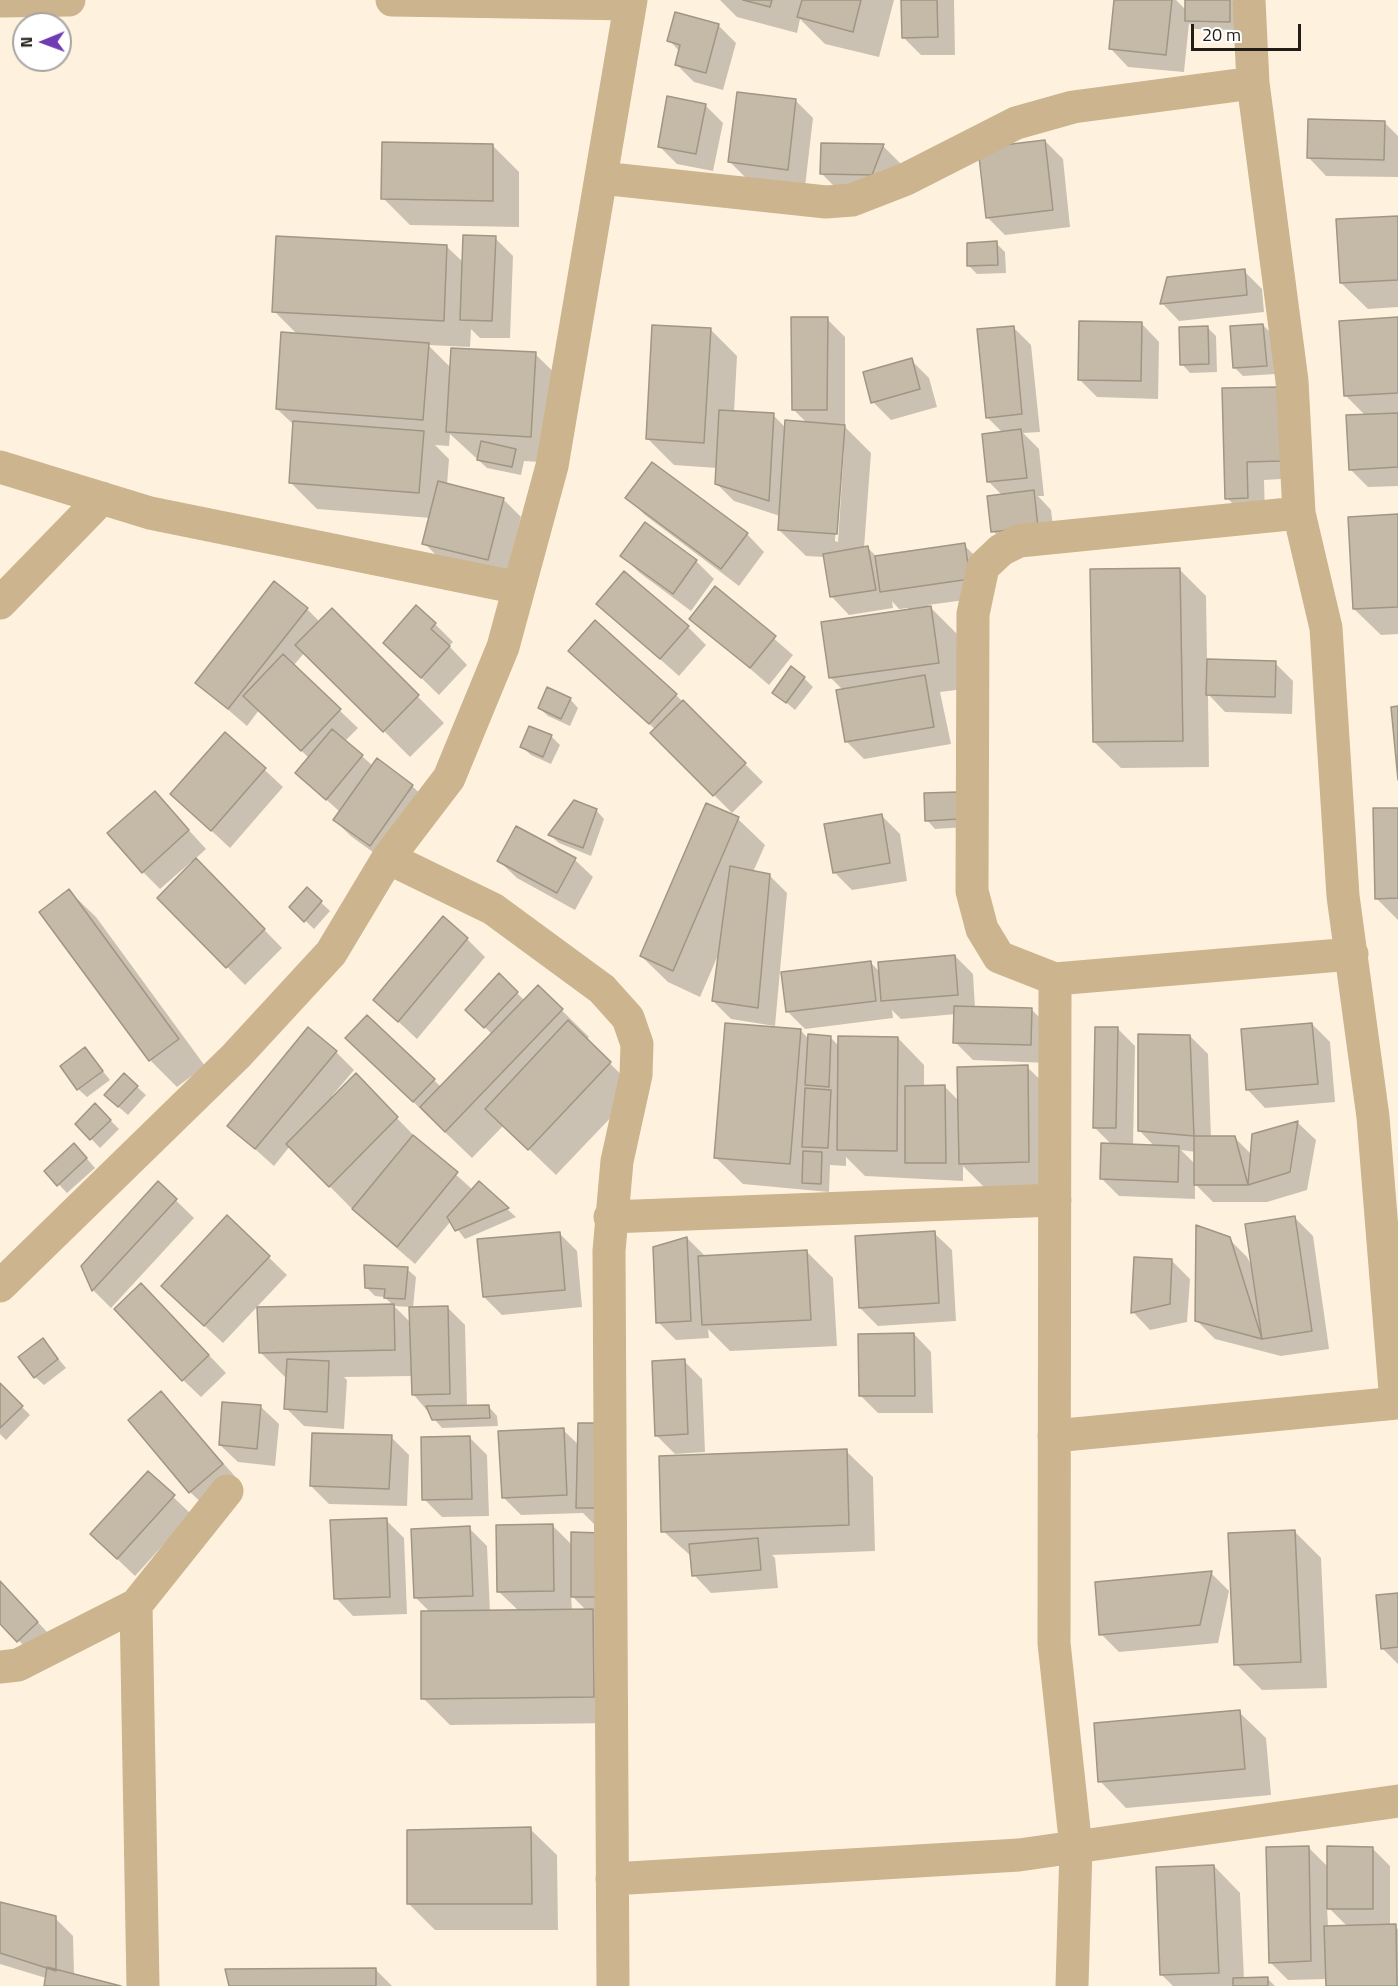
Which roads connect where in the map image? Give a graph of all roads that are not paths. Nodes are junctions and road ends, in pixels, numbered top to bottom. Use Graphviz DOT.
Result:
graph roads {
  1 [pos="69,0"];
  2 [pos="392,0"];
  3 [pos="1249,0"];
  4 [pos="0,1"];
  5 [pos="631,2"];
  6 [pos="1253,83"];
  7 [pos="601,178"];
  8 [pos="0,468"];
  9 [pos="102,498"];
  10 [pos="1299,513"];
  11 [pos="519,588"];
  12 [pos="0,603"];
  13 [pos="388,858"];
  14 [pos="1352,954"];
  15 [pos="1055,979"];
  16 [pos="1055,1200"];
  17 [pos="610,1217"];
  18 [pos="0,1286"];
  19 [pos="1397,1403"];
  20 [pos="1054,1436"];
  21 [pos="227,1491"];
  22 [pos="136,1605"];
  23 [pos="0,1667"];
  24 [pos="1398,1802"];
  25 [pos="1076,1848"];
  26 [pos="612,1879"];
  27 [pos="143,1986"];
  28 [pos="612,1986"];
  29 [pos="1072,1986"];
  1 -- 4 [label="street"];
  2 -- 5 [label="street"];
  3 -- 6 [label="street"];
  5 -- 7 [label="street"];
  6 -- 7 [label="street"];
  6 -- 10 [label="street"];
  7 -- 11 [label="street"];
  8 -- 9 [label="street"];
  9 -- 11 [label="street"];
  9 -- 12 [label="street"];
  10 -- 14 [label="street"];
  10 -- 15 [label="street"];
  11 -- 13 [label="street"];
  13 -- 17 [label="street"];
  13 -- 18 [label="street"];
  14 -- 15 [label="street"];
  14 -- 19 [label="street"];
  15 -- 16 [label="street"];
  16 -- 17 [label="street"];
  16 -- 20 [label="street"];
  17 -- 26 [label="street"];
  19 -- 20 [label="street"];
  20 -- 25 [label="street"];
  21 -- 22 [label="street"];
  22 -- 23 [label="street"];
  22 -- 27 [label="street"];
  24 -- 25 [label="street"];
  25 -- 26 [label="street"];
  25 -- 29 [label="street"];
  26 -- 28 [label="street"];
}
